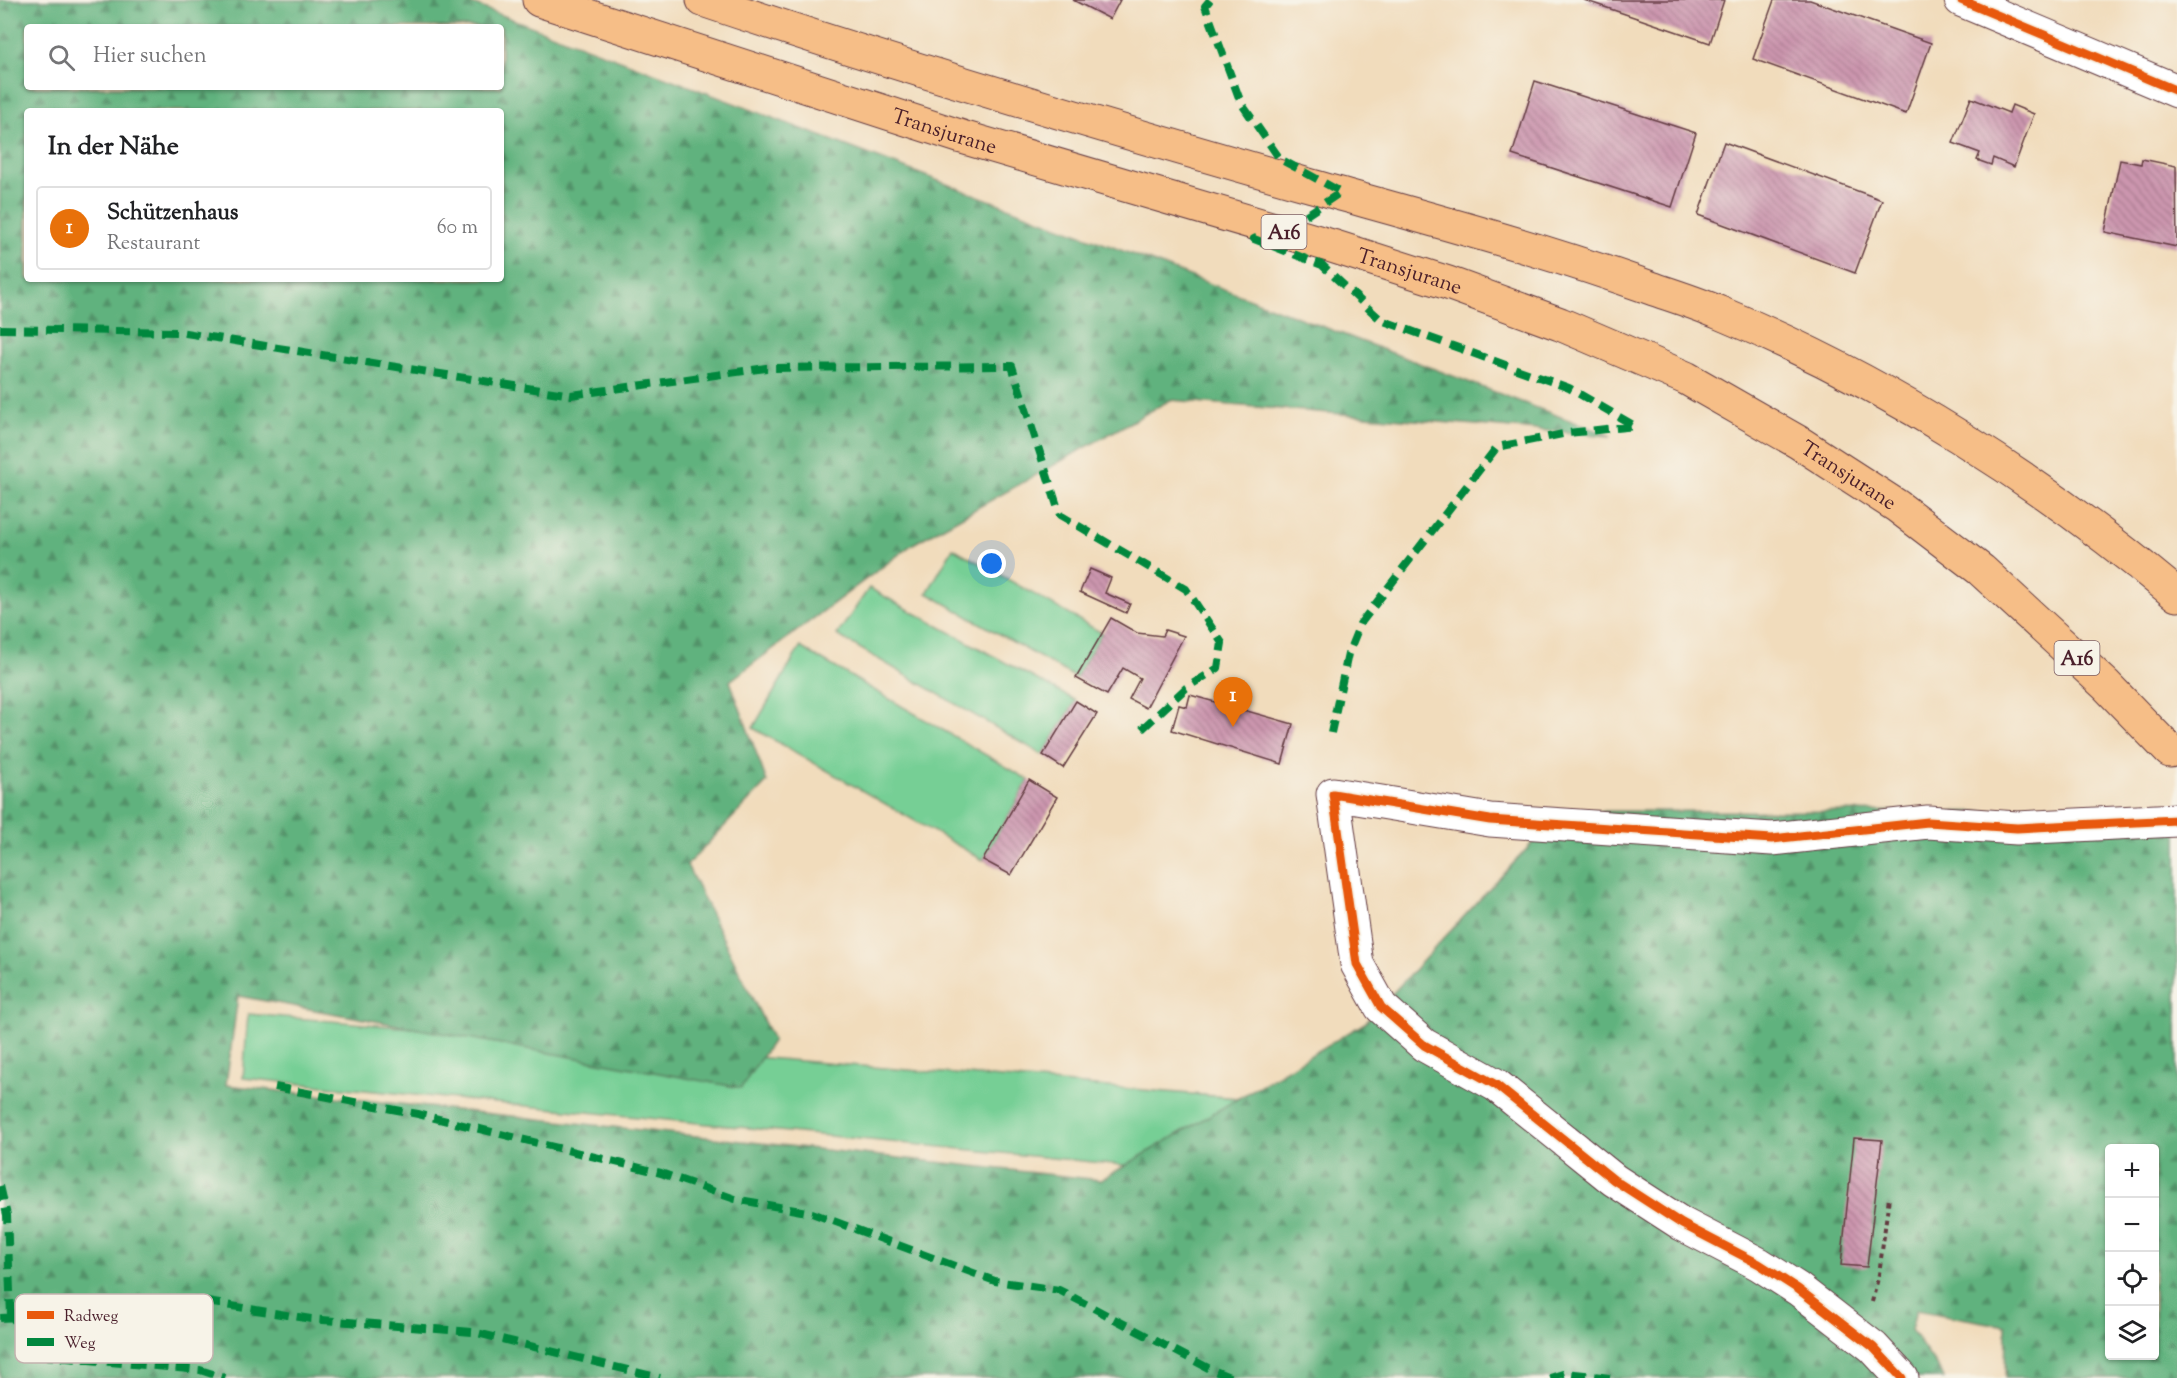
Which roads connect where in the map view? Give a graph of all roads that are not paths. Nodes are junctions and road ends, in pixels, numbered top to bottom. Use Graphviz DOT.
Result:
graph roads {
  1 [pos="539,0"];
  2 [pos="703,0"];
  3 [pos="1961,0"];
  4 [pos="2177,91"];
  5 [pos="2177,595"];
  6 [pos="2170,751"];
  7 [pos="2177,820"];
  8 [pos="1902,1378"];
  1 -- 6 [label="highway, Transjurane / A16"];
  2 -- 5 [label="highway, A16"];
  3 -- 4 [label="street"];
  7 -- 8 [label="street"];
}
